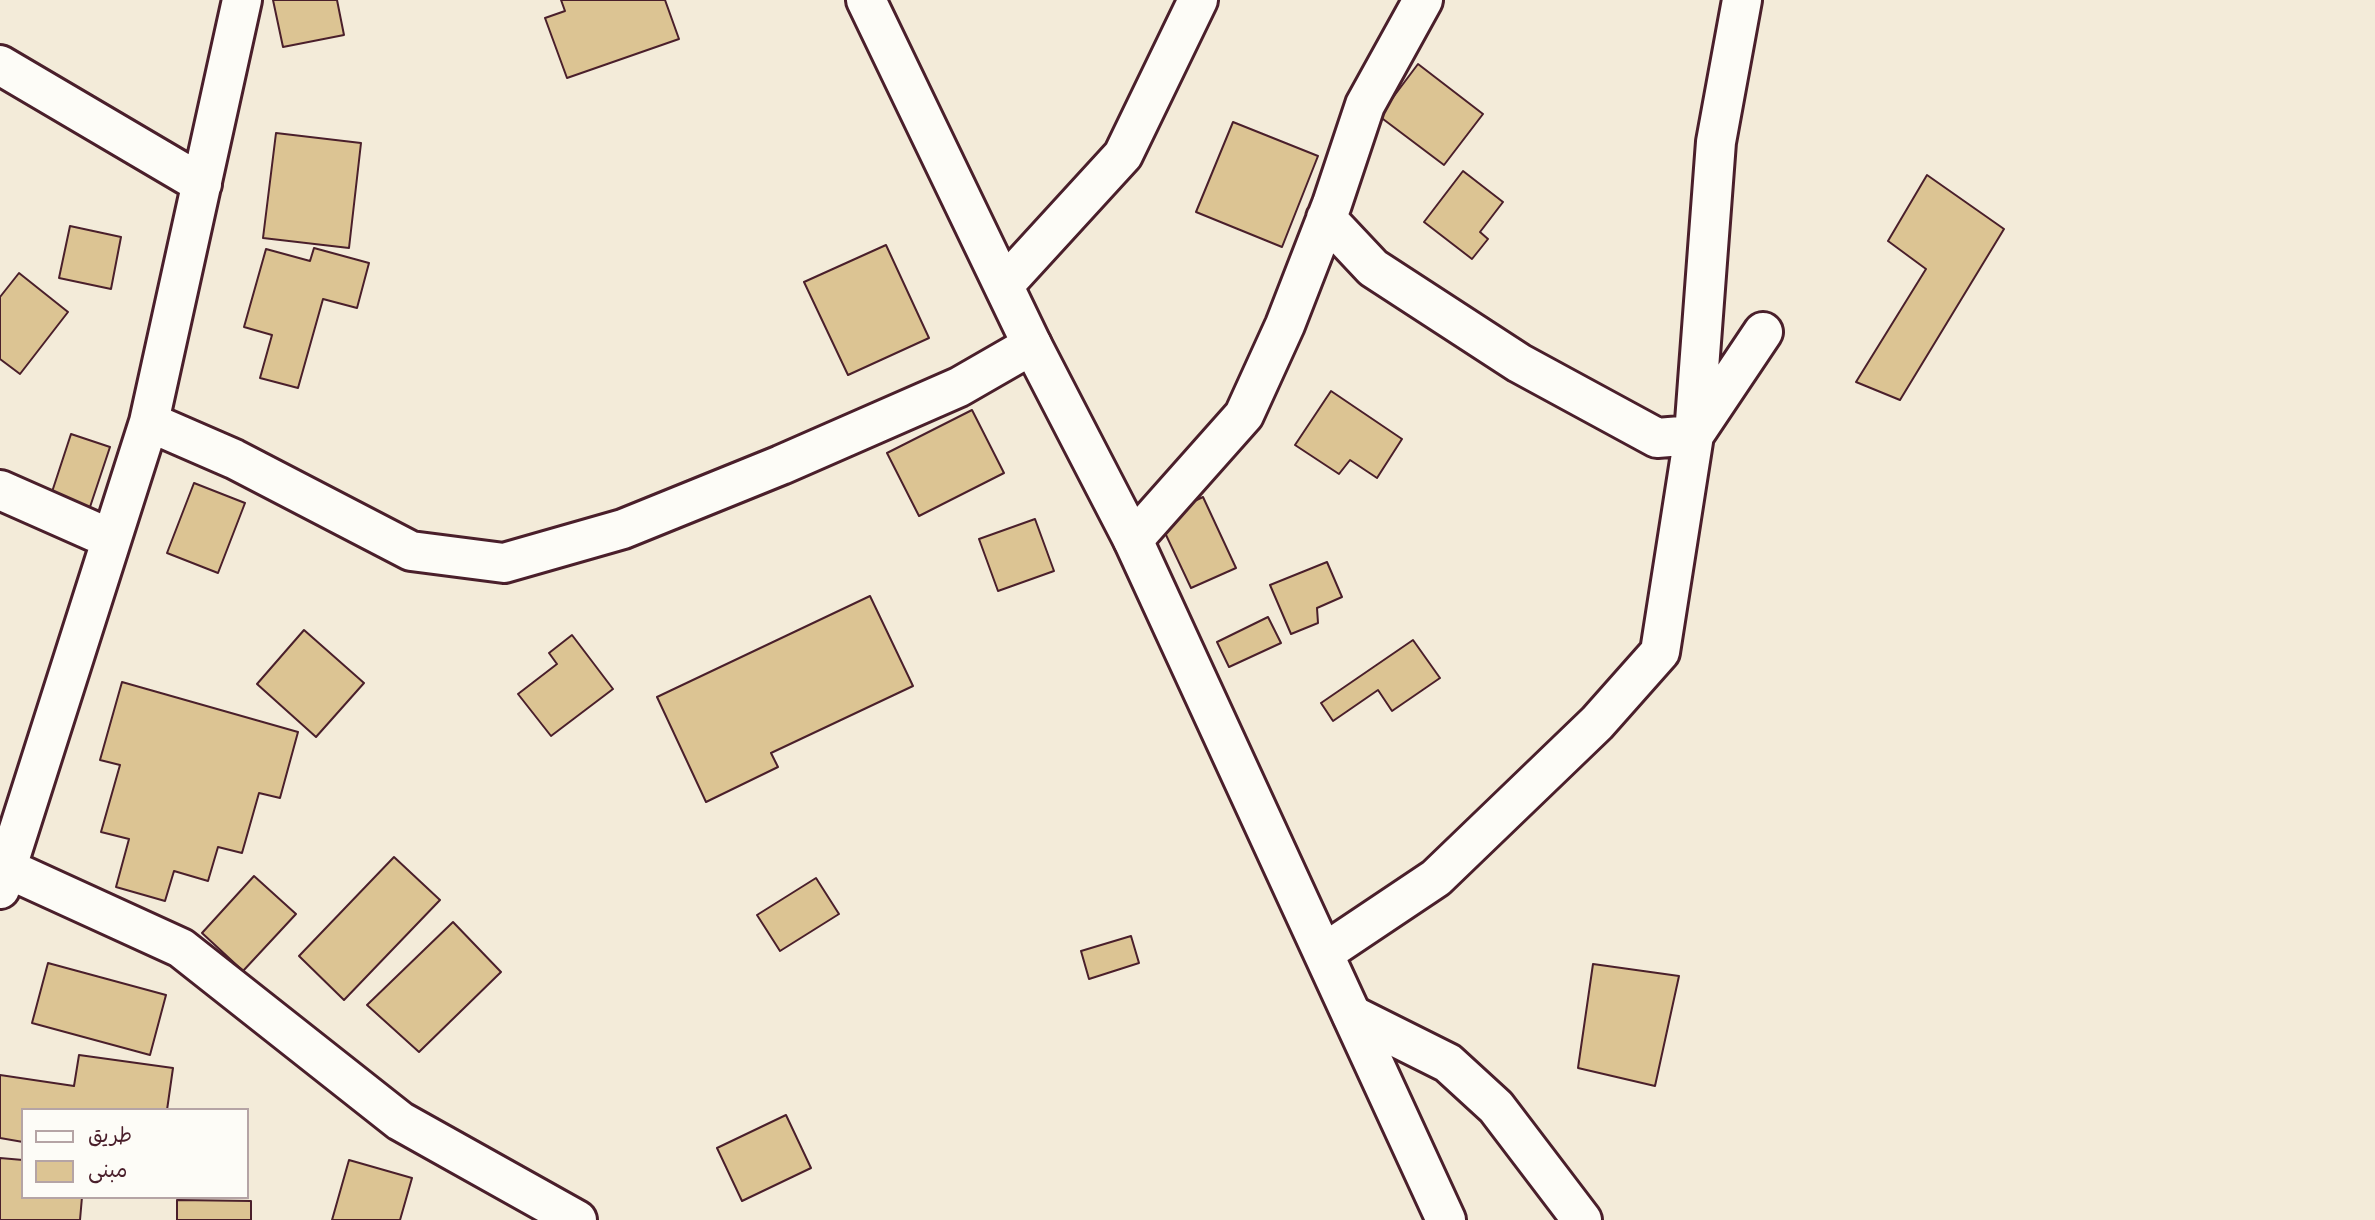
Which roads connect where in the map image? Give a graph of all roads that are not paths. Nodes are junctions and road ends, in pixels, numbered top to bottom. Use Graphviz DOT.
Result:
graph roads {
  1 [pos="242,0"];
  2 [pos="866,0"];
  3 [pos="1198,0"];
  4 [pos="1423,0"];
  5 [pos="1742,0"];
  6 [pos="0,65"];
  7 [pos="202,184"];
  8 [pos="1326,218"];
  9 [pos="1004,285"];
  10 [pos="1763,332"];
  11 [pos="1032,345"];
  12 [pos="149,422"];
  13 [pos="1694,435"];
  14 [pos="0,490"];
  15 [pos="111,539"];
  16 [pos="1133,540"];
  17 [pos="3,878"];
  18 [pos="1324,953"];
  19 [pos="1352,1015"];
  20 [pos="577,1220"];
  21 [pos="1446,1220"];
  22 [pos="1582,1220"];
  1 -- 7 [label="street"];
  2 -- 9 [label="street"];
  3 -- 9 [label="street"];
  4 -- 8 [label="street"];
  5 -- 13 [label="street"];
  6 -- 7 [label="street"];
  7 -- 12 [label="street"];
  8 -- 13 [label="street"];
  8 -- 16 [label="street"];
  9 -- 11 [label="street"];
  10 -- 13 [label="street"];
  11 -- 12 [label="street"];
  11 -- 16 [label="street"];
  12 -- 15 [label="street"];
  13 -- 18 [label="street"];
  14 -- 15 [label="street"];
  15 -- 17 [label="street"];
  16 -- 18 [label="street"];
  17 -- 20 [label="street"];
  18 -- 19 [label="street"];
  19 -- 21 [label="street"];
  19 -- 22 [label="street"];
}
